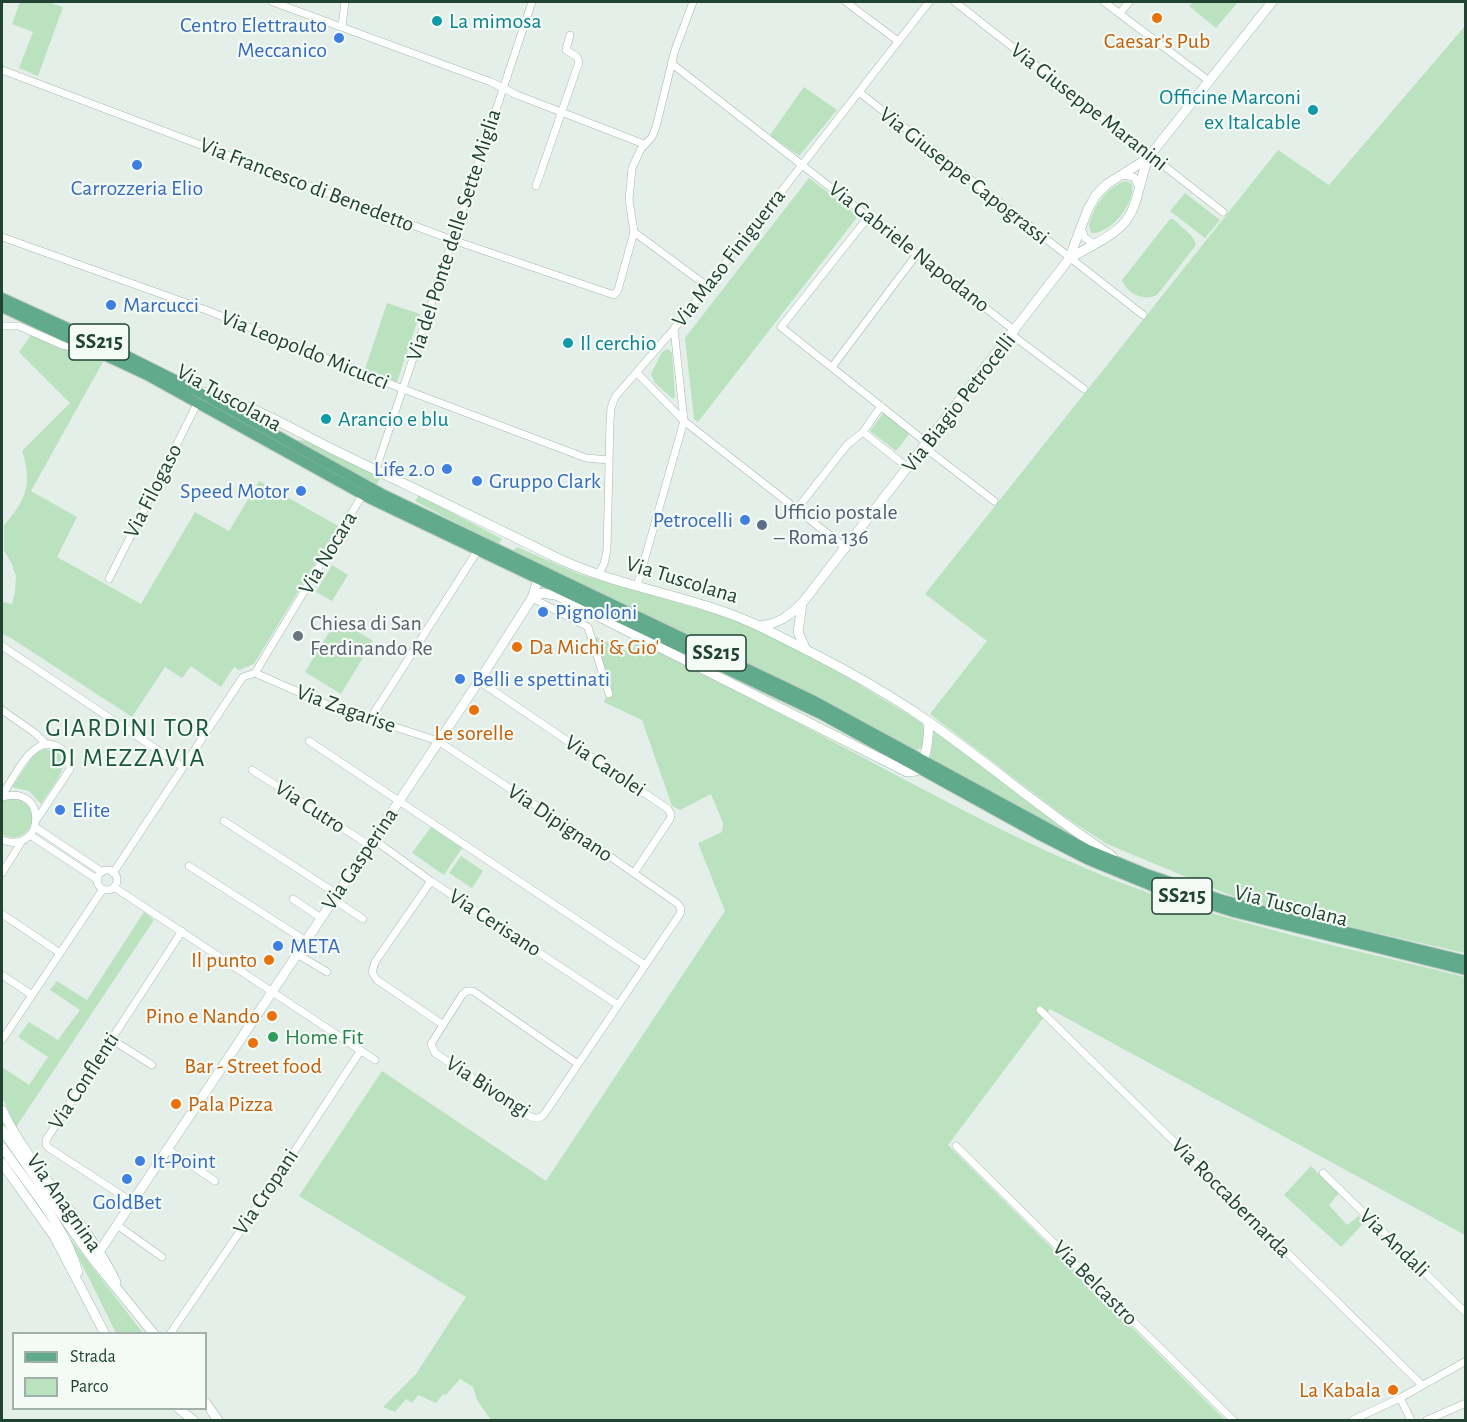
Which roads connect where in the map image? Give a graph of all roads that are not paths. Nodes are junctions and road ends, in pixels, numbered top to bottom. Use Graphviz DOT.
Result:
graph roads {
  1 [pos="273,2"];
  2 [pos="345,2"];
  3 [pos="532,2"];
  4 [pos="693,2"];
  5 [pos="846,2"];
  6 [pos="929,2"];
  7 [pos="955,2"];
  8 [pos="1104,2"];
  9 [pos="1129,2"];
  10 [pos="1272,2"];
  11 [pos="1119,13"];
  12 [pos="342,26"];
  13 [pos="570,35"];
  14 [pos="898,41"];
  15 [pos="671,63"];
  16 [pos="2,70"];
  17 [pos="1209,81"];
  18 [pos="502,88"];
  19 [pos="858,92"];
  20 [pos="561,113"];
  21 [pos="644,144"];
  22 [pos="1149,157"];
  23 [pos="803,164"];
  24 [pos="1122,175"];
  25 [pos="537,186"];
  26 [pos="1139,187"];
  27 [pos="1223,212"];
  28 [pos="869,216"];
  29 [pos="1081,228"];
  30 [pos="634,232"];
  31 [pos="2,237"];
  32 [pos="453,240"];
  33 [pos="1094,244"];
  34 [pos="917,254"];
  35 [pos="1069,259"];
  36 [pos="707,286"];
  37 [pos="2,298"];
  38 [pos="2,307"];
  39 [pos="1143,315"];
  40 [pos="2,326"];
  41 [pos="674,329"];
  42 [pos="1013,333"];
  43 [pos="94,350"];
  44 [pos="832,367"];
  45 [pos="637,373"];
  46 [pos="404,389"];
  47 [pos="1084,389"];
  48 [pos="195,390"];
  49 [pos="198,402"];
  50 [pos="881,406"];
  51 [pos="684,421"];
  52 [pos="863,432"];
  53 [pos="307,436"];
  54 [pos="926,445"];
  55 [pos="290,448"];
  56 [pos="609,460"];
  57 [pos="908,468"];
  58 [pos="376,469"];
  59 [pos="363,494"];
  60 [pos="994,501"];
  61 [pos="797,509"];
  62 [pos="522,541"];
  63 [pos="846,548"];
  64 [pos="478,550"];
  65 [pos="505,552"];
  66 [pos="506,564"];
  67 [pos="598,575"];
  68 [pos="109,579"];
  69 [pos="538,579"];
  70 [pos="637,586"];
  71 [pos="556,595"];
  72 [pos="532,598"];
  73 [pos="803,602"];
  74 [pos="598,607"];
  75 [pos="759,626"];
  76 [pos="2,646"];
  77 [pos="686,649"];
  78 [pos="806,650"];
  79 [pos="255,673"];
  80 [pos="479,681"];
  81 [pos="732,682"];
  82 [pos="609,694"];
  83 [pos="2,710"];
  84 [pos="370,719"];
  85 [pos="929,722"];
  86 [pos="309,741"];
  87 [pos="438,741"];
  88 [pos="46,744"];
  89 [pos="922,763"];
  90 [pos="183,767"];
  91 [pos="252,770"];
  92 [pos="2,796"];
  93 [pos="399,801"];
  94 [pos="37,819"];
  95 [pos="224,821"];
  96 [pos="35,827"];
  97 [pos="30,835"];
  98 [pos="2,840"];
  99 [pos="22,841"];
  100 [pos="371,842"];
  101 [pos="189,866"];
  102 [pos="1126,866"];
  103 [pos="102,872"];
  104 [pos="2,873"];
  105 [pos="113,873"];
  106 [pos="634,873"];
  107 [pos="98,880"];
  108 [pos="431,881"];
  109 [pos="114,887"];
  110 [pos="103,889"];
  111 [pos="335,897"];
  112 [pos="293,899"];
  113 [pos="680,908"];
  114 [pos="2,914"];
  115 [pos="321,918"];
  116 [pos="363,919"];
  117 [pos="182,931"];
  118 [pos="306,941"];
  119 [pos="60,953"];
  120 [pos="297,954"];
  121 [pos="1466,961"];
  122 [pos="645,965"];
  123 [pos="1466,970"];
  124 [pos="327,972"];
  125 [pos="2,975"];
  126 [pos="272,990"];
  127 [pos="32,995"];
  128 [pos="618,1005"];
  129 [pos="1040,1010"];
  130 [pos="442,1024"];
  131 [pos="111,1039"];
  132 [pos="2,1040"];
  133 [pos="361,1050"];
  134 [pos="375,1060"];
  135 [pos="578,1064"];
  136 [pos="152,1065"];
  137 [pos="2,1110"];
  138 [pos="2,1130"];
  139 [pos="956,1146"];
  140 [pos="2,1147"];
  141 [pos="167,1149"];
  142 [pos="2,1163"];
  143 [pos="1323,1173"];
  144 [pos="215,1181"];
  145 [pos="132,1202"];
  146 [pos="117,1225"];
  147 [pos="99,1252"];
  148 [pos="162,1257"];
  149 [pos="83,1290"];
  150 [pos="124,1297"];
  151 [pos="1466,1313"];
  152 [pos="104,1332"];
  153 [pos="152,1332"];
  154 [pos="171,1332"];
  155 [pos="1466,1361"];
  156 [pos="1422,1385"];
  157 [pos="1400,1398"];
  158 [pos="207,1404"];
  159 [pos="1465,1404"];
  160 [pos="180,1410"];
  161 [pos="193,1420"];
  162 [pos="219,1420"];
  163 [pos="1233,1420"];
  164 [pos="1353,1420"];
  165 [pos="1411,1420"];
  166 [pos="1427,1420"];
  1 -- 12 [label="street"];
  2 -- 12 [label="street"];
  3 -- 18 [label="street, Via del Ponte delle Sette Miglia"];
  4 -- 15 [label="street"];
  5 -- 14 [label="street"];
  6 -- 14 [label="street, Via Maso Finiguerra"];
  7 -- 22 [label="street, Via Giuseppe Maranini"];
  8 -- 11 [label="street"];
  9 -- 11 [label="street"];
  10 -- 17 [label="street, Via Biagio Petrocelli"];
  11 -- 17 [label="street"];
  12 -- 18 [label="street"];
  13 -- 20 [label="street"];
  14 -- 19 [label="street, Via Maso Finiguerra"];
  15 -- 21 [label="street"];
  15 -- 23 [label="street, Via Gabriele Napodano"];
  16 -- 32 [label="street, Via Francesco di Benedetto"];
  17 -- 22 [label="street, Via Biagio Petrocelli"];
  18 -- 20 [label="street"];
  18 -- 32 [label="street, Via del Ponte delle Sette Miglia"];
  19 -- 23 [label="street, Via Maso Finiguerra"];
  19 -- 35 [label="street, Via Giuseppe Capograssi"];
  20 -- 21 [label="street"];
  20 -- 25 [label="street"];
  21 -- 30 [label="street"];
  22 -- 24 [label="street, Via Biagio Petrocelli"];
  22 -- 26 [label="street, Via Biagio Petrocelli"];
  22 -- 27 [label="street, Via Giuseppe Maranini"];
  23 -- 28 [label="street, Via Gabriele Napodano"];
  23 -- 36 [label="street, Via Maso Finiguerra"];
  24 -- 26 [label="street"];
  24 -- 29 [label="street, Via Biagio Petrocelli"];
  26 -- 33 [label="street, Via Biagio Petrocelli"];
  28 -- 34 [label="street, Via Gabriele Napodano"];
  28 -- 44 [label="street"];
  29 -- 33 [label="street"];
  29 -- 35 [label="street, Via Biagio Petrocelli"];
  30 -- 32 [label="street, Via Francesco di Benedetto"];
  30 -- 36 [label="street"];
  31 -- 46 [label="street, Via Leopoldo Micucci"];
  32 -- 46 [label="street, Via del Ponte delle Sette Miglia"];
  33 -- 35 [label="street, Via Biagio Petrocelli"];
  34 -- 42 [label="street, Via Gabriele Napodano"];
  34 -- 44 [label="street"];
  35 -- 39 [label="street, Via Giuseppe Capograssi"];
  35 -- 42 [label="street, Via Biagio Petrocelli"];
  36 -- 41 [label="street, Via Maso Finiguerra"];
  37 -- 48 [label="main road, Via Tuscolana / SS215"];
  38 -- 43 [label="main road, Via Tuscolana / SS215"];
  40 -- 43 [label="street"];
  41 -- 45 [label="street, Via Maso Finiguerra"];
  41 -- 51 [label="street"];
  42 -- 47 [label="street, Via Gabriele Napodano"];
  42 -- 54 [label="street, Via Biagio Petrocelli"];
  43 -- 49 [label="main road, Via Tuscolana / SS215"];
  44 -- 50 [label="street"];
  45 -- 51 [label="street"];
  45 -- 56 [label="street, Via Maso Finiguerra"];
  46 -- 56 [label="street, Via Leopoldo Micucci"];
  46 -- 58 [label="street, Via del Ponte delle Sette Miglia"];
  48 -- 53 [label="street, Via Tuscolana"];
  48 -- 55 [label="main road, Via Tuscolana / SS215"];
  49 -- 55 [label="main road, Via Tuscolana / SS215"];
  49 -- 68 [label="street, Via Filogaso"];
  50 -- 52 [label="street"];
  50 -- 54 [label="street"];
  51 -- 61 [label="street"];
  51 -- 70 [label="street"];
  52 -- 57 [label="street"];
  52 -- 61 [label="street"];
  53 -- 55 [label="street"];
  53 -- 58 [label="street, Via Tuscolana"];
  54 -- 57 [label="street, Via Biagio Petrocelli"];
  54 -- 60 [label="street"];
  55 -- 59 [label="main road, Via Tuscolana / SS215"];
  55 -- 65 [label="main road, Via Tuscolana / SS215"];
  56 -- 67 [label="street, Via Maso Finiguerra"];
  57 -- 63 [label="street, Via Biagio Petrocelli"];
  58 -- 62 [label="street, Via Tuscolana"];
  59 -- 64 [label="main road, Via Tuscolana / SS215"];
  59 -- 79 [label="street, Via Nocara"];
  61 -- 63 [label="street"];
  62 -- 65 [label="street"];
  62 -- 67 [label="street, Via Tuscolana"];
  63 -- 73 [label="street, Via Biagio Petrocelli"];
  64 -- 66 [label="main road, Via Tuscolana / SS215"];
  64 -- 84 [label="street"];
  65 -- 66 [label="street"];
  65 -- 89 [label="main road, Via Tuscolana / SS215"];
  66 -- 69 [label="main road, Via Tuscolana / SS215"];
  67 -- 70 [label="street, Via Tuscolana"];
  69 -- 72 [label="street, Via Gasperina"];
  69 -- 74 [label="main road, Via Tuscolana / SS215"];
  70 -- 75 [label="street, Via Tuscolana"];
  71 -- 72 [label="street"];
  71 -- 74 [label="street"];
  71 -- 81 [label="street, Via Tuscolana"];
  72 -- 80 [label="street, Via Gasperina"];
  72 -- 82 [label="street"];
  73 -- 75 [label="street, Via Biagio Petrocelli"];
  73 -- 78 [label="street, Via Biagio Petrocelli"];
  74 -- 77 [label="main road, Via Tuscolana / SS215"];
  75 -- 78 [label="street, Via Tuscolana"];
  76 -- 90 [label="street"];
  77 -- 81 [label="street"];
  77 -- 89 [label="main road, Via Tuscolana / SS215"];
  78 -- 85 [label="street, Via Tuscolana"];
  79 -- 84 [label="street, Via Zagarise"];
  79 -- 90 [label="street, Via Nocara"];
  80 -- 87 [label="street, Via Gasperina"];
  80 -- 106 [label="street, Via Carolei"];
  81 -- 89 [label="street, Via Tuscolana"];
  83 -- 88 [label="street"];
  84 -- 87 [label="street, Via Zagarise"];
  85 -- 89 [label="street"];
  85 -- 102 [label="street, Via Tuscolana"];
  86 -- 93 [label="street, Via Cerisano"];
  87 -- 93 [label="street, Via Gasperina"];
  87 -- 106 [label="street, Via Dipignano"];
  88 -- 92 [label="street"];
  88 -- 94 [label="street"];
  89 -- 102 [label="main road, Via Tuscolana / SS215"];
  89 -- 123 [label="main road, Via Tuscolana / SS215"];
  90 -- 105 [label="street, Via Nocara"];
  91 -- 100 [label="street, Via Cutro"];
  92 -- 94 [label="street"];
  93 -- 100 [label="street, Via Gasperina"];
  93 -- 122 [label="street, Via Cerisano"];
  94 -- 96 [label="street"];
  95 -- 111 [label="street"];
  96 -- 97 [label="street"];
  96 -- 103 [label="street"];
  97 -- 99 [label="street"];
  97 -- 107 [label="street"];
  98 -- 99 [label="street"];
  99 -- 104 [label="street"];
  100 -- 108 [label="street, Via Cerisano"];
  100 -- 111 [label="street, Via Gasperina"];
  101 -- 118 [label="street"];
  102 -- 121 [label="main road, Via Tuscolana / SS215"];
  103 -- 105 [label="street"];
  103 -- 107 [label="street"];
  105 -- 109 [label="street"];
  106 -- 113 [label="street, Via Dipignano"];
  107 -- 110 [label="street"];
  108 -- 128 [label="street, Via Cerisano"];
  108 -- 130 [label="street"];
  109 -- 110 [label="street"];
  109 -- 117 [label="street"];
  110 -- 119 [label="street"];
  111 -- 115 [label="street, Via Gasperina"];
  111 -- 116 [label="street"];
  112 -- 115 [label="street"];
  113 -- 122 [label="street, Via Bivongi"];
  114 -- 119 [label="street"];
  115 -- 118 [label="street, Via Gasperina"];
  117 -- 126 [label="street"];
  117 -- 131 [label="street, Via Conflenti"];
  118 -- 120 [label="street, Via Gasperina"];
  119 -- 127 [label="street"];
  120 -- 124 [label="street"];
  120 -- 126 [label="street, Via Gasperina"];
  122 -- 128 [label="street, Via Bivongi"];
  125 -- 127 [label="street"];
  126 -- 133 [label="street"];
  126 -- 141 [label="street, Via Gasperina"];
  127 -- 132 [label="street"];
  128 -- 135 [label="street, Via Bivongi"];
  129 -- 156 [label="street, Via Roccabernarda"];
  130 -- 135 [label="street, Via Bivongi"];
  130 -- 135 [label="street, Via Bivongi"];
  131 -- 136 [label="street"];
  131 -- 145 [label="street, Via Conflenti"];
  133 -- 134 [label="street"];
  133 -- 154 [label="street, Via Cropani"];
  137 -- 147 [label="street, Via Anagnina"];
  138 -- 150 [label="street, Via Anagnina"];
  139 -- 163 [label="street, Via Belcastro"];
  140 -- 149 [label="street, Via Anagnina"];
  141 -- 144 [label="street"];
  141 -- 145 [label="street, Via Gasperina"];
  142 -- 149 [label="street, Via Anagnina"];
  143 -- 151 [label="street, Via Andali"];
  145 -- 146 [label="street, Via Gasperina"];
  146 -- 147 [label="street, Via Gasperina"];
  146 -- 148 [label="street"];
  147 -- 150 [label="street, Via Anagnina"];
  149 -- 152 [label="street, Via Anagnina"];
  150 -- 153 [label="street, Via Anagnina"];
  155 -- 156 [label="street"];
  156 -- 157 [label="street"];
  157 -- 164 [label="street"];
  157 -- 165 [label="street"];
  158 -- 162 [label="street"];
  159 -- 166 [label="street"];
  160 -- 161 [label="street"];
}
